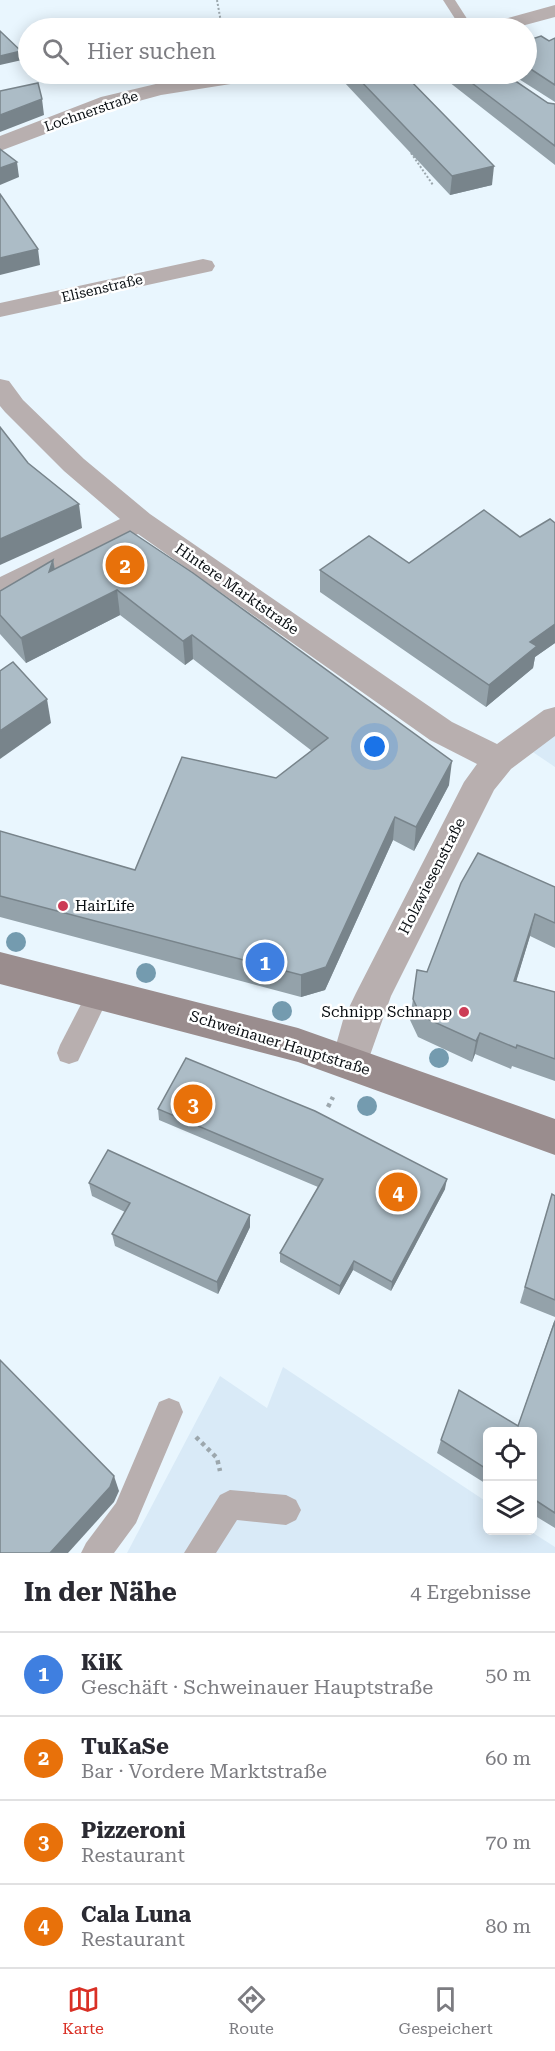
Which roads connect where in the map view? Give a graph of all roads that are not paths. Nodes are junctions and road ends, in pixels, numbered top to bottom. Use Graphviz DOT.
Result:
graph roads {
  1 [pos="449,0"];
  2 [pos="555,11"];
  3 [pos="461,18"];
  4 [pos="529,18"];
  5 [pos="192,84"];
  6 [pos="0,144"];
  7 [pos="203,266"];
  8 [pos="0,310"];
  9 [pos="0,387"];
  10 [pos="140,521"];
  11 [pos="0,590"];
  12 [pos="555,719"];
  13 [pos="499,760"];
  14 [pos="0,968"];
  15 [pos="99,992"];
  16 [pos="69,1053"];
  17 [pos="350,1063"];
  18 [pos="555,1137"];
  19 [pos="179,1421"];
  20 [pos="286,1510"];
  21 [pos="96,1553"];
  22 [pos="200,1553"];
  1 -- 3 [label="lane"];
  2 -- 4 [label="street"];
  5 -- 6 [label="street, Lochnerstraße"];
  7 -- 8 [label="street, Elisenstraße"];
  9 -- 10 [label="street, Hintere Marktstraße"];
  10 -- 11 [label="street"];
  10 -- 13 [label="street, Hintere Marktstraße"];
  12 -- 13 [label="street, Holzwiesenstraße"];
  13 -- 17 [label="street, Holzwiesenstraße"];
  14 -- 15 [label="main road, Schweinauer Hauptstraße"];
  15 -- 16 [label="lane"];
  15 -- 17 [label="main road, Schweinauer Hauptstraße"];
  17 -- 18 [label="main road, Schweinauer Hauptstraße"];
  19 -- 21 [label="lane"];
  20 -- 22 [label="lane"];
}
